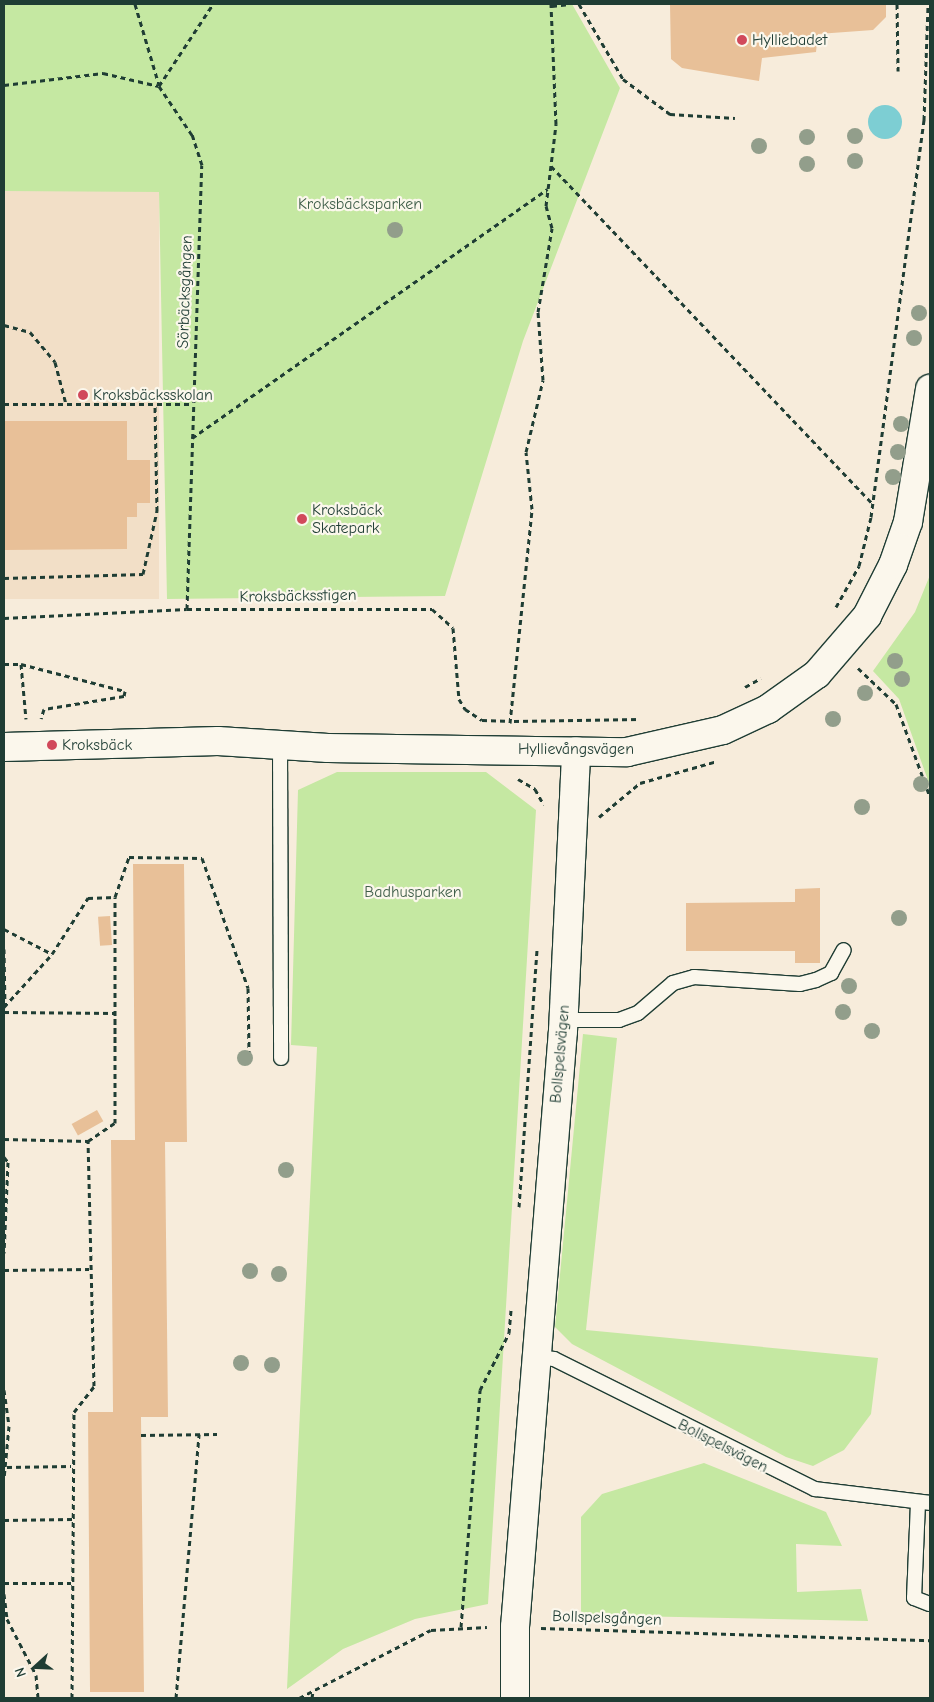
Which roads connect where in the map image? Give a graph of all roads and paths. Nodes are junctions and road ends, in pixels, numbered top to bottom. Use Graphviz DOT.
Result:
graph roads {
  1 [pos="135,4"];
  2 [pos="213,4"];
  3 [pos="570,4"];
  4 [pos="579,4"];
  5 [pos="897,4"];
  6 [pos="928,4"];
  7 [pos="551,5"];
  8 [pos="929,31"];
  9 [pos="898,71"];
  10 [pos="4,85"];
  11 [pos="159,86"];
  12 [pos="735,118"];
  13 [pos="924,120"];
  14 [pos="930,120"];
  15 [pos="551,166"];
  16 [pos="548,189"];
  17 [pos="4,325"];
  18 [pos="930,390"];
  19 [pos="4,404"];
  20 [pos="66,404"];
  21 [pos="155,404"];
  22 [pos="193,404"];
  23 [pos="192,438"];
  24 [pos="873,504"];
  25 [pos="4,578"];
  26 [pos="187,609"];
  27 [pos="833,612"];
  28 [pos="4,618"];
  29 [pos="4,664"];
  30 [pos="21,664"];
  31 [pos="858,668"];
  32 [pos="765,675"];
  33 [pos="738,691"];
  34 [pos="648,718"];
  35 [pos="510,721"];
  36 [pos="26,722"];
  37 [pos="40,722"];
  38 [pos="280,744"];
  39 [pos="4,747"];
  40 [pos="576,751"];
  41 [pos="514,776"];
  42 [pos="930,797"];
  43 [pos="545,810"];
  44 [pos="115,898"];
  45 [pos="4,929"];
  46 [pos="538,939"];
  47 [pos="4,949"];
  48 [pos="844,950"];
  49 [pos="52,954"];
  50 [pos="4,1007"];
  51 [pos="4,1012"];
  52 [pos="115,1013"];
  53 [pos="563,1020"];
  54 [pos="249,1055"];
  55 [pos="281,1058"];
  56 [pos="4,1139"];
  57 [pos="88,1141"];
  58 [pos="4,1157"];
  59 [pos="519,1213"];
  60 [pos="4,1253"];
  61 [pos="89,1269"];
  62 [pos="4,1270"];
  63 [pos="511,1307"];
  64 [pos="538,1357"];
  65 [pos="4,1390"];
  66 [pos="199,1434"];
  67 [pos="217,1434"];
  68 [pos="141,1435"];
  69 [pos="6,1459"];
  70 [pos="7,1466"];
  71 [pos="71,1466"];
  72 [pos="4,1479"];
  73 [pos="924,1503"];
  74 [pos="72,1519"];
  75 [pos="4,1520"];
  76 [pos="4,1583"];
  77 [pos="71,1583"];
  78 [pos="4,1594"];
  79 [pos="930,1604"];
  80 [pos="461,1627"];
  81 [pos="515,1627"];
  82 [pos="930,1640"];
  83 [pos="313,1690"];
  84 [pos="38,1698"];
  85 [pos="72,1698"];
  86 [pos="176,1698"];
  87 [pos="299,1698"];
  88 [pos="312,1698"];
  89 [pos="515,1698"];
  1 -- 11 [label="path, Sörbäcksgången"];
  2 -- 11 [label="path"];
  3 -- 7 [label="path"];
  4 -- 12 [label="path"];
  5 -- 9 [label="path"];
  6 -- 8 [label="path"];
  7 -- 15 [label="path"];
  8 -- 13 [label="path"];
  10 -- 11 [label="path"];
  11 -- 22 [label="path, Sörbäcksgången"];
  13 -- 14 [label="path"];
  13 -- 24 [label="path"];
  15 -- 16 [label="path"];
  15 -- 24 [label="path"];
  16 -- 23 [label="path"];
  16 -- 35 [label="path"];
  17 -- 20 [label="path"];
  18 -- 40 [label="street, Hyllievångsvägen"];
  19 -- 20 [label="path"];
  20 -- 21 [label="path"];
  21 -- 22 [label="path"];
  21 -- 25 [label="path"];
  22 -- 23 [label="path, Sörbäcksgången"];
  23 -- 26 [label="path, Sörbäcksgången"];
  24 -- 27 [label="path"];
  26 -- 28 [label="path, Kroksbäcksstigen"];
  26 -- 35 [label="path, Kroksbäcksstigen"];
  29 -- 30 [label="path"];
  30 -- 36 [label="path"];
  30 -- 37 [label="path"];
  31 -- 42 [label="path"];
  32 -- 33 [label="path"];
  34 -- 35 [label="path, Kroksbäcksstigen"];
  38 -- 39 [label="street, Hyllievångsvägen"];
  38 -- 40 [label="street, Hyllievångsvägen"];
  38 -- 55 [label="lane"];
  40 -- 53 [label="street, Bollspelsvägen"];
  41 -- 43 [label="path"];
  44 -- 49 [label="path"];
  44 -- 52 [label="path"];
  44 -- 54 [label="path"];
  45 -- 49 [label="path"];
  46 -- 59 [label="path"];
  47 -- 50 [label="path"];
  48 -- 53 [label="lane"];
  49 -- 50 [label="path"];
  51 -- 52 [label="path"];
  52 -- 57 [label="path"];
  53 -- 64 [label="street, Bollspelsvägen"];
  56 -- 57 [label="path"];
  57 -- 61 [label="path"];
  58 -- 60 [label="path"];
  61 -- 62 [label="path"];
  61 -- 71 [label="path"];
  63 -- 80 [label="path"];
  64 -- 73 [label="lane, Bollspelsvägen"];
  64 -- 81 [label="street, Bollspelsvägen"];
  65 -- 69 [label="path"];
  66 -- 67 [label="path"];
  66 -- 68 [label="path"];
  66 -- 86 [label="path"];
  69 -- 70 [label="path"];
  70 -- 71 [label="path"];
  70 -- 72 [label="path"];
  71 -- 74 [label="path"];
  73 -- 79 [label="lane, Bollspelsvägen"];
  74 -- 75 [label="path"];
  74 -- 77 [label="path"];
  76 -- 77 [label="path"];
  77 -- 85 [label="path"];
  78 -- 84 [label="path"];
  80 -- 81 [label="path, Bollspelsgången"];
  80 -- 83 [label="path, Bollspelsgången"];
  81 -- 82 [label="path, Bollspelsgången"];
  81 -- 89 [label="street, Bollspelsvägen"];
  83 -- 87 [label="path, Bollspelsgången"];
  83 -- 88 [label="path"];
}
